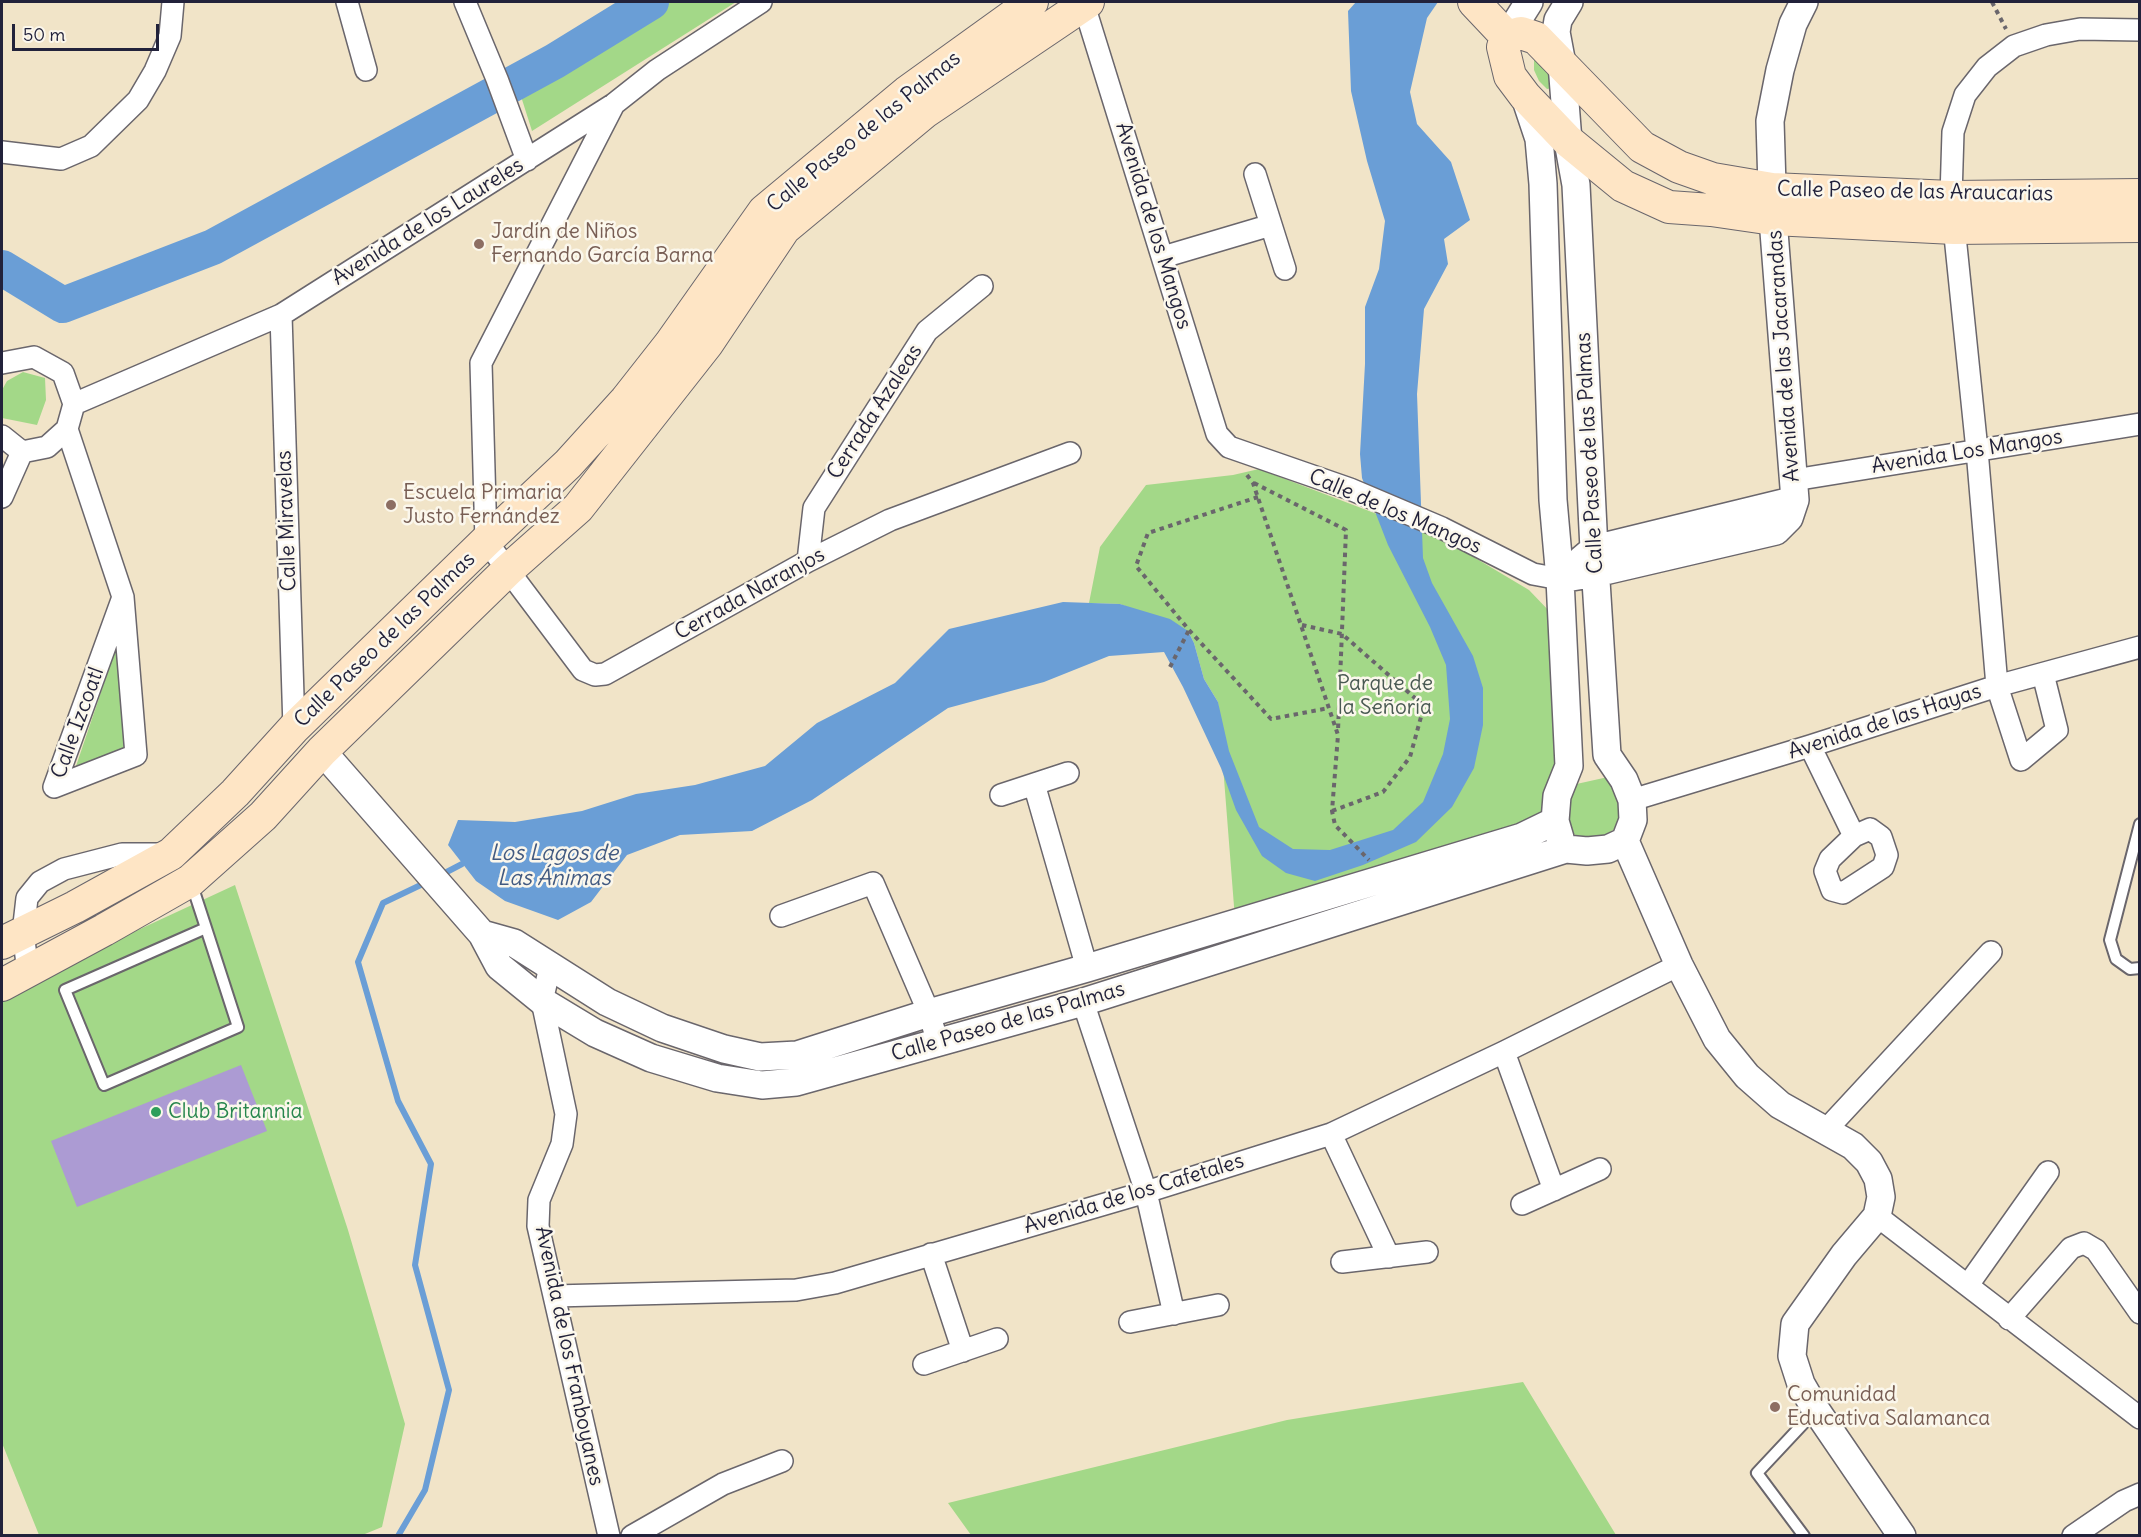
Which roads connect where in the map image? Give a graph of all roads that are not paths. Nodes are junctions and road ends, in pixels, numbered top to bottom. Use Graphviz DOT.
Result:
graph roads {
  1 [pos="173,2"];
  2 [pos="347,2"];
  3 [pos="465,2"];
  4 [pos="761,2"];
  5 [pos="1032,2"];
  6 [pos="1474,2"];
  7 [pos="1529,2"];
  8 [pos="1569,2"];
  9 [pos="1804,2"];
  10 [pos="1085,3"];
  11 [pos="2139,30"];
  12 [pos="1507,37"];
  13 [pos="1563,64"];
  14 [pos="366,70"];
  15 [pos="1525,96"];
  16 [pos="614,104"];
  17 [pos="1568,141"];
  18 [pos="2,153"];
  19 [pos="527,160"];
  20 [pos="1256,174"];
  21 [pos="2139,195"];
  22 [pos="1772,204"];
  23 [pos="1953,212"];
  24 [pos="1271,225"];
  25 [pos="2139,226"];
  26 [pos="1163,257"];
  27 [pos="1285,269"];
  28 [pos="982,286"];
  29 [pos="281,315"];
  30 [pos="2,364"];
  31 [pos="74,404"];
  32 [pos="2139,424"];
  33 [pos="67,429"];
  34 [pos="2,436"];
  35 [pos="1229,447"];
  36 [pos="1977,450"];
  37 [pos="22,452"];
  38 [pos="1070,453"];
  39 [pos="1794,490"];
  40 [pos="2,497"];
  41 [pos="486,541"];
  42 [pos="808,561"];
  43 [pos="1595,561"];
  44 [pos="508,570"];
  45 [pos="1560,579"];
  46 [pos="123,597"];
  47 [pos="2139,647"];
  48 [pos="2043,674"];
  49 [pos="1997,686"];
  50 [pos="294,728"];
  51 [pos="1810,746"];
  52 [pos="322,751"];
  53 [pos="1068,773"];
  54 [pos="1034,784"];
  55 [pos="1000,795"];
  56 [pos="1632,801"];
  57 [pos="1555,821"];
  58 [pos="2139,824"];
  59 [pos="1854,836"];
  60 [pos="1625,841"];
  61 [pos="1566,849"];
  62 [pos="171,854"];
  63 [pos="190,881"];
  64 [pos="781,916"];
  65 [pos="206,928"];
  66 [pos="482,934"];
  67 [pos="12,938"];
  68 [pos="1147,950"];
  69 [pos="1991,952"];
  70 [pos="1679,964"];
  71 [pos="550,967"];
  72 [pos="1087,968"];
  73 [pos="2139,968"];
  74 [pos="15,978"];
  75 [pos="1155,979"];
  76 [pos="542,1001"];
  77 [pos="1083,1002"];
  78 [pos="929,1013"];
  79 [pos="938,1043"];
  80 [pos="1504,1052"];
  81 [pos="1826,1130"];
  82 [pos="1331,1134"];
  83 [pos="1599,1169"];
  84 [pos="2048,1172"];
  85 [pos="1554,1190"];
  86 [pos="1146,1192"];
  87 [pos="1522,1204"];
  88 [pos="1877,1216"];
  89 [pos="1426,1252"];
  90 [pos="931,1254"];
  91 [pos="1389,1257"];
  92 [pos="1342,1262"];
  93 [pos="1968,1285"];
  94 [pos="554,1296"];
  95 [pos="1218,1305"];
  96 [pos="2139,1313"];
  97 [pos="1174,1314"];
  98 [pos="2009,1319"];
  99 [pos="1130,1322"];
  100 [pos="997,1339"];
  101 [pos="963,1351"];
  102 [pos="924,1364"];
  103 [pos="1816,1410"];
  104 [pos="2139,1418"];
  105 [pos="782,1461"];
  106 [pos="2139,1494"];
  107 [pos="609,1536"];
  108 [pos="632,1536"];
  109 [pos="1804,1536"];
  110 [pos="1902,1536"];
  111 [pos="2073,1536"];
  1 -- 18 [label="street"];
  2 -- 14 [label="street"];
  3 -- 19 [label="street"];
  4 -- 16 [label="street, Avenida de los Laureles"];
  5 -- 41 [label="main road, Calle Paseo de las Palmas"];
  6 -- 12 [label="main road"];
  7 -- 12 [label="street"];
  8 -- 13 [label="street, Calle Paseo de las Palmas"];
  9 -- 22 [label="street, Avenida de las Jacarandas"];
  10 -- 26 [label="street, Avenida de los Mangos"];
  10 -- 44 [label="main road, Calle Paseo de las Palmas"];
  11 -- 23 [label="street"];
  12 -- 13 [label="main road, Calle Paseo de las Araucarias"];
  12 -- 15 [label="main road, Calle Paseo de las Palmas"];
  13 -- 17 [label="street, Calle Paseo de las Palmas"];
  13 -- 22 [label="main road, Calle Paseo de las Araucarias"];
  15 -- 17 [label="main road, Calle Paseo de las Araucarias"];
  15 -- 45 [label="street, Calle Paseo de las Palmas"];
  16 -- 19 [label="street, Avenida de los Laureles"];
  16 -- 41 [label="street"];
  17 -- 22 [label="main road, Calle Paseo de las Araucarias"];
  17 -- 43 [label="street, Calle Paseo de las Palmas"];
  19 -- 29 [label="street, Avenida de los Laureles"];
  20 -- 24 [label="street"];
  21 -- 23 [label="main road, Calle Paseo de las Araucarias"];
  22 -- 23 [label="main road, Calle Paseo de las Araucarias"];
  22 -- 39 [label="street, Avenida de las Jacarandas"];
  23 -- 25 [label="main road, Calle Paseo de las Araucarias"];
  23 -- 36 [label="street"];
  24 -- 26 [label="street"];
  24 -- 27 [label="street"];
  26 -- 35 [label="street, Avenida de los Mangos"];
  28 -- 42 [label="street, Cerrada Azaleas"];
  29 -- 31 [label="street, Avenida de los Laureles"];
  29 -- 50 [label="street, Calle Miravelas"];
  30 -- 31 [label="street"];
  31 -- 33 [label="street"];
  32 -- 36 [label="street, Avenida Los Mangos"];
  33 -- 37 [label="street"];
  33 -- 46 [label="street, Calle Izcoatl"];
  34 -- 37 [label="street"];
  35 -- 45 [label="street, Calle de los Mangos"];
  36 -- 39 [label="street, Avenida Los Mangos"];
  36 -- 49 [label="street"];
  37 -- 40 [label="street"];
  38 -- 42 [label="street, Cerrada Naranjos"];
  39 -- 43 [label="street"];
  41 -- 44 [label="street, Cerrada Naranjos"];
  41 -- 50 [label="main road, Calle Paseo de las Palmas"];
  42 -- 44 [label="street, Cerrada Naranjos"];
  43 -- 45 [label="street"];
  43 -- 56 [label="street, Calle Paseo de las Palmas"];
  44 -- 52 [label="main road, Calle Paseo de las Palmas"];
  45 -- 57 [label="street, Calle Paseo de las Palmas"];
  46 -- 46 [label="street, Calle Izcoatl"];
  47 -- 48 [label="street, Avenida de las Hayas"];
  48 -- 49 [label="street, Avenida de las Hayas"];
  48 -- 49 [label="street"];
  49 -- 51 [label="street, Avenida de las Hayas"];
  50 -- 52 [label="street"];
  50 -- 62 [label="main road, Calle Paseo de las Palmas"];
  51 -- 56 [label="street, Avenida de las Hayas"];
  51 -- 59 [label="street"];
  52 -- 63 [label="main road, Calle Paseo de las Palmas"];
  52 -- 66 [label="street, Calle Paseo de las Palmas"];
  53 -- 54 [label="street"];
  54 -- 55 [label="street"];
  54 -- 72 [label="street"];
  56 -- 60 [label="street, Calle Paseo de las Palmas"];
  57 -- 61 [label="street, Calle Paseo de las Palmas"];
  57 -- 68 [label="street, Calle Paseo de las Palmas"];
  58 -- 73 [label="lane"];
  60 -- 61 [label="street, Calle Paseo de las Palmas"];
  60 -- 70 [label="street"];
  61 -- 75 [label="street, Calle Paseo de las Palmas"];
  62 -- 63 [label="street"];
  62 -- 67 [label="main road, Calle Paseo de las Palmas"];
  63 -- 65 [label="lane"];
  63 -- 74 [label="main road, Calle Paseo de las Palmas"];
  64 -- 78 [label="street"];
  65 -- 65 [label="lane"];
  66 -- 71 [label="street, Calle Paseo de las Palmas"];
  66 -- 76 [label="street, Calle Paseo de las Palmas"];
  67 -- 74 [label="street, Calle Paseo de las Palmas"];
  68 -- 72 [label="street, Calle Paseo de las Palmas"];
  68 -- 75 [label="street"];
  69 -- 81 [label="street"];
  70 -- 80 [label="street, Avenida de los Cafetales"];
  70 -- 81 [label="street"];
  71 -- 76 [label="street, Avenida de los Franboyanes"];
  71 -- 78 [label="street, Calle Paseo de las Palmas"];
  72 -- 78 [label="street, Calle Paseo de las Palmas"];
  75 -- 77 [label="street, Calle Paseo de las Palmas"];
  76 -- 79 [label="street, Calle Paseo de las Palmas"];
  76 -- 94 [label="street, Avenida de los Franboyanes"];
  77 -- 79 [label="street, Calle Paseo de las Palmas"];
  77 -- 86 [label="street"];
  78 -- 79 [label="street"];
  80 -- 82 [label="street, Avenida de los Cafetales"];
  80 -- 85 [label="street"];
  81 -- 88 [label="street"];
  82 -- 86 [label="street, Avenida de los Cafetales"];
  82 -- 91 [label="street"];
  83 -- 85 [label="street"];
  84 -- 93 [label="street"];
  85 -- 87 [label="street"];
  86 -- 90 [label="street, Avenida de los Cafetales"];
  86 -- 97 [label="street"];
  88 -- 93 [label="street"];
  88 -- 103 [label="street"];
  89 -- 91 [label="street"];
  90 -- 94 [label="street, Avenida de los Cafetales"];
  90 -- 101 [label="street"];
  91 -- 92 [label="street"];
  93 -- 98 [label="street"];
  94 -- 107 [label="street, Avenida de los Franboyanes"];
  95 -- 97 [label="street"];
  96 -- 98 [label="street"];
  97 -- 99 [label="street"];
  98 -- 104 [label="street"];
  100 -- 101 [label="street"];
  101 -- 102 [label="street"];
  103 -- 109 [label="lane"];
  103 -- 110 [label="street"];
  105 -- 108 [label="street"];
  106 -- 111 [label="street"];
}
